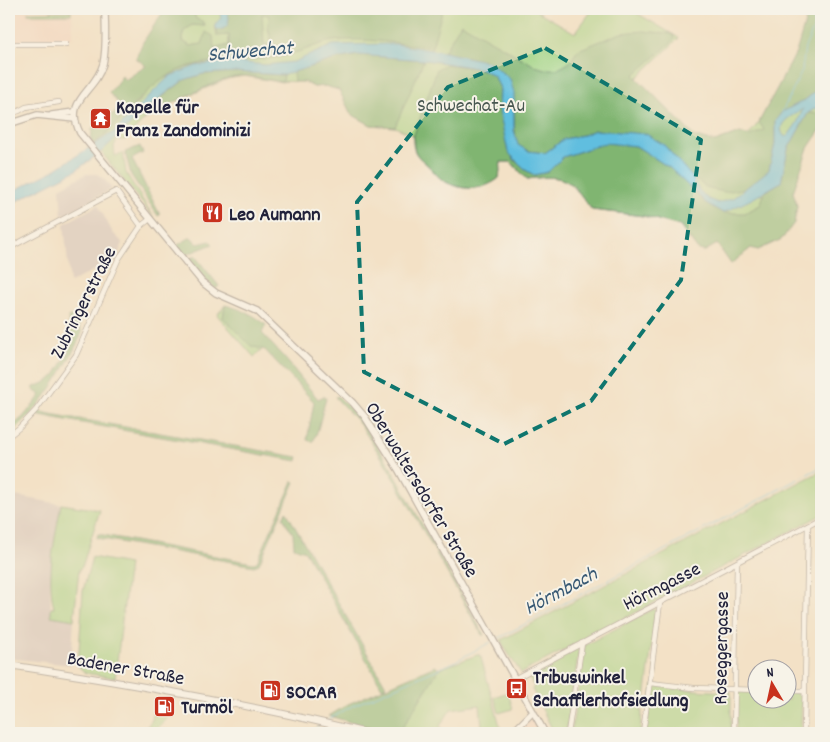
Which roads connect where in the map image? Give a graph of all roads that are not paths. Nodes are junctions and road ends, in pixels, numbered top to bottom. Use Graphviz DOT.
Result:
graph roads {
  1 [pos="106,9"];
  2 [pos="9,44"];
  3 [pos="66,44"];
  4 [pos="80,99"];
  5 [pos="58,102"];
  6 [pos="74,112"];
  7 [pos="60,113"];
  8 [pos="9,114"];
  9 [pos="50,116"];
  10 [pos="75,119"];
  11 [pos="9,124"];
  12 [pos="150,219"];
  13 [pos="141,226"];
  14 [pos="9,248"];
  15 [pos="9,436"];
  16 [pos="821,518"];
  17 [pos="808,525"];
  18 [pos="737,563"];
  19 [pos="660,603"];
  20 [pos="582,643"];
  21 [pos="9,665"];
  22 [pos="514,679"];
  23 [pos="650,683"];
  24 [pos="734,690"];
  25 [pos="748,690"];
  26 [pos="798,691"];
  27 [pos="804,691"];
  28 [pos="533,712"];
  29 [pos="367,733"];
  30 [pos="512,733"];
  31 [pos="546,733"];
  32 [pos="568,733"];
  33 [pos="643,733"];
  34 [pos="734,733"];
  35 [pos="804,733"];
  1 -- 4 [label="street"];
  2 -- 3 [label="street"];
  4 -- 6 [label="street"];
  4 -- 7 [label="street"];
  5 -- 8 [label="street"];
  6 -- 7 [label="street"];
  6 -- 10 [label="street, Oberwaltersdorfer Straße"];
  7 -- 9 [label="street"];
  9 -- 10 [label="street"];
  9 -- 11 [label="street"];
  10 -- 12 [label="street, Oberwaltersdorfer Straße"];
  12 -- 13 [label="street, Zubringerstraße"];
  12 -- 22 [label="street, Oberwaltersdorfer Straße"];
  13 -- 14 [label="street"];
  13 -- 15 [label="street, Zubringerstraße"];
  16 -- 17 [label="street, Hörmgasse"];
  17 -- 18 [label="street, Hörmgasse"];
  17 -- 27 [label="street"];
  18 -- 19 [label="street, Hörmgasse"];
  18 -- 24 [label="street, Roseggergasse"];
  19 -- 20 [label="street, Hörmgasse"];
  19 -- 23 [label="street"];
  20 -- 22 [label="street, Hörmgasse"];
  20 -- 32 [label="street"];
  21 -- 29 [label="main road, Badener Straße"];
  22 -- 28 [label="street, Oberwaltersdorfer Straße"];
  23 -- 24 [label="street"];
  23 -- 33 [label="street"];
  24 -- 25 [label="street"];
  24 -- 34 [label="street, Roseggergasse"];
  26 -- 27 [label="street"];
  27 -- 35 [label="street"];
  28 -- 30 [label="street"];
  28 -- 31 [label="street, Oberwaltersdorfer Straße"];
}
